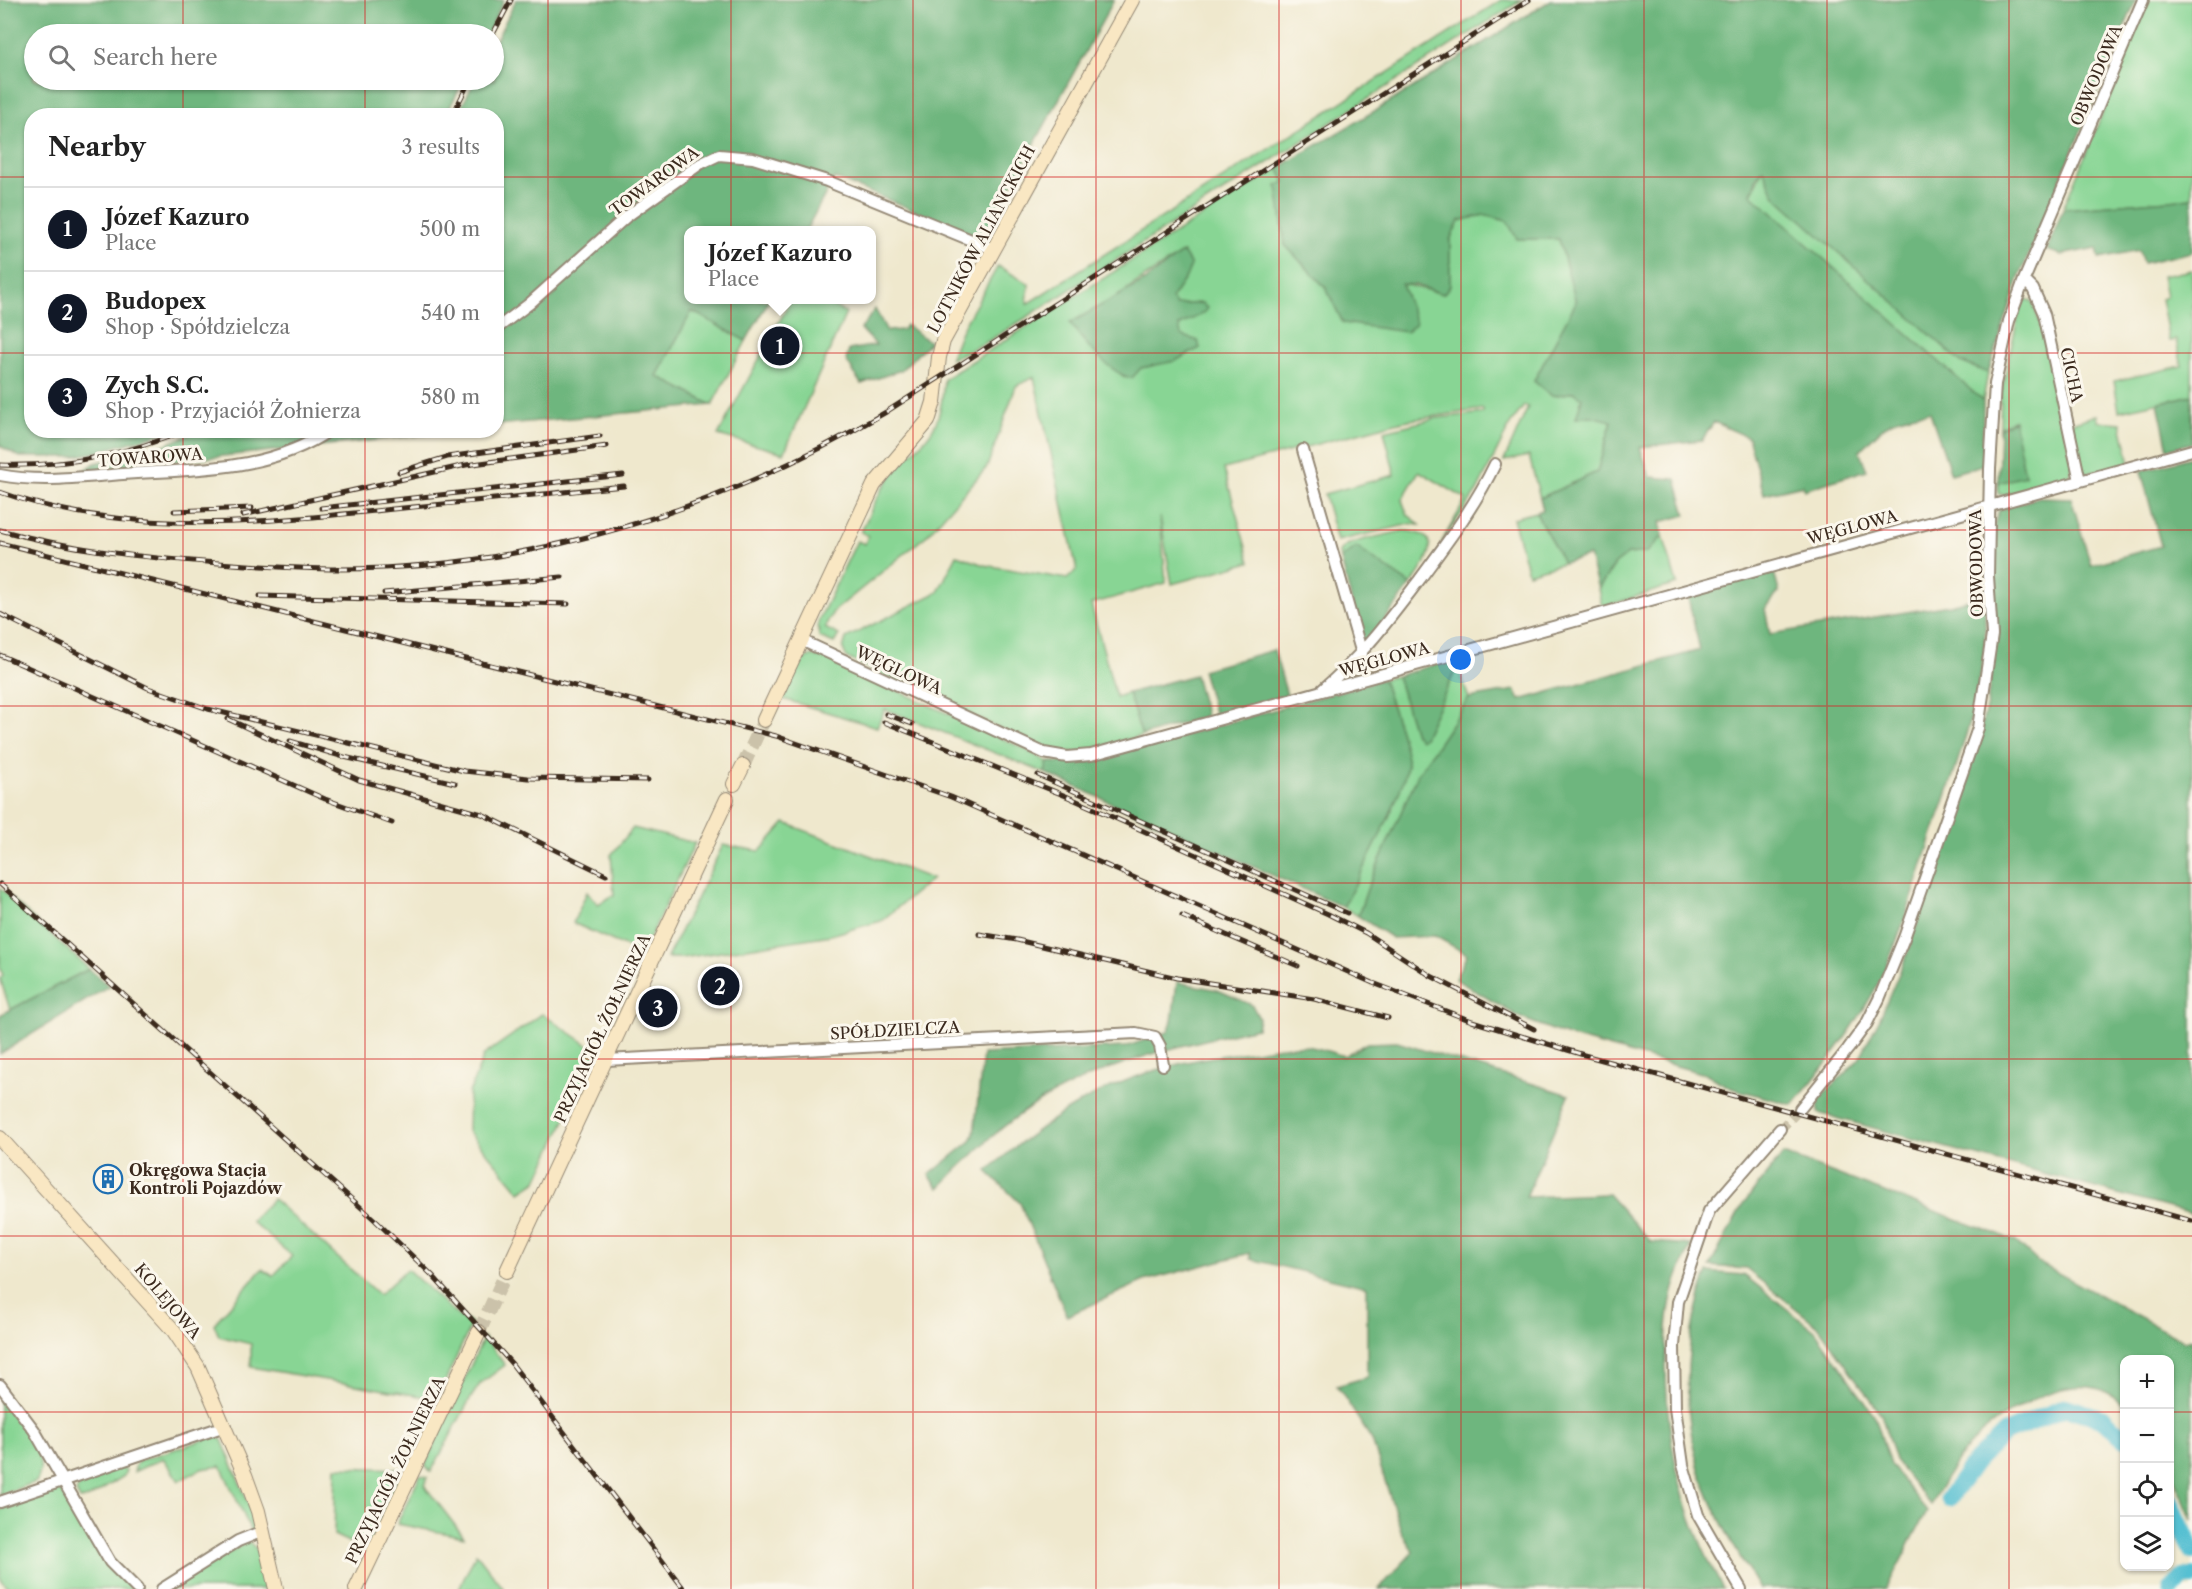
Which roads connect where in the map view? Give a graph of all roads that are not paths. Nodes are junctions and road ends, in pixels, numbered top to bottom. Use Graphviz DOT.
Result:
graph roads {
  1 [pos="1132,0"];
  2 [pos="2143,0"];
  3 [pos="993,249"];
  4 [pos="2024,280"];
  5 [pos="504,323"];
  6 [pos="316,438"];
  7 [pos="1303,450"];
  8 [pos="2192,450"];
  9 [pos="1496,464"];
  10 [pos="0,475"];
  11 [pos="2079,481"];
  12 [pos="1989,507"];
  13 [pos="801,640"];
  14 [pos="1362,654"];
  15 [pos="1320,692"];
  16 [pos="764,720"];
  17 [pos="743,766"];
  18 [pos="734,784"];
  19 [pos="727,799"];
  20 [pos="606,1060"];
  21 [pos="1163,1065"];
  22 [pos="1800,1109"];
  23 [pos="1780,1129"];
  24 [pos="0,1138"];
  25 [pos="507,1272"];
  26 [pos="478,1332"];
  27 [pos="0,1385"];
  28 [pos="225,1426"];
  29 [pos="63,1480"];
  30 [pos="0,1502"];
  31 [pos="263,1532"];
  32 [pos="137,1589"];
  33 [pos="162,1589"];
  34 [pos="276,1589"];
  35 [pos="356,1589"];
  36 [pos="1741,1589"];
  1 -- 3 [label="main road, LOTNIKÓW ALIANCKICH"];
  2 -- 4 [label="street, OBWODOWA"];
  3 -- 5 [label="street, TOWAROWA"];
  3 -- 13 [label="main road, LOTNIKÓW ALIANCKICH"];
  4 -- 11 [label="street, CICHA"];
  4 -- 12 [label="street, OBWODOWA"];
  6 -- 10 [label="street, TOWAROWA"];
  7 -- 14 [label="street"];
  8 -- 11 [label="street"];
  9 -- 14 [label="street"];
  11 -- 12 [label="street"];
  12 -- 15 [label="street, WĘGLOWA"];
  12 -- 22 [label="street, OBWODOWA"];
  13 -- 15 [label="street, WĘGLOWA"];
  13 -- 16 [label="main road, LOTNIKÓW ALIANCKICH"];
  14 -- 15 [label="street"];
  17 -- 18 [label="main road"];
  19 -- 20 [label="main road, PRZYJACIÓŁ ŻOŁNIERZA"];
  20 -- 21 [label="street, SPÓŁDZIELCZA"];
  20 -- 25 [label="main road, PRZYJACIÓŁ ŻOŁNIERZA"];
  23 -- 36 [label="street"];
  24 -- 28 [label="main road, KOLEJOWA"];
  26 -- 35 [label="main road, PRZYJACIÓŁ ŻOŁNIERZA"];
  27 -- 29 [label="street"];
  28 -- 29 [label="street"];
  28 -- 31 [label="main road, KOLEJOWA"];
  29 -- 30 [label="street"];
  29 -- 32 [label="street"];
  31 -- 33 [label="street"];
  31 -- 34 [label="main road, KOLEJOWA"];
}
